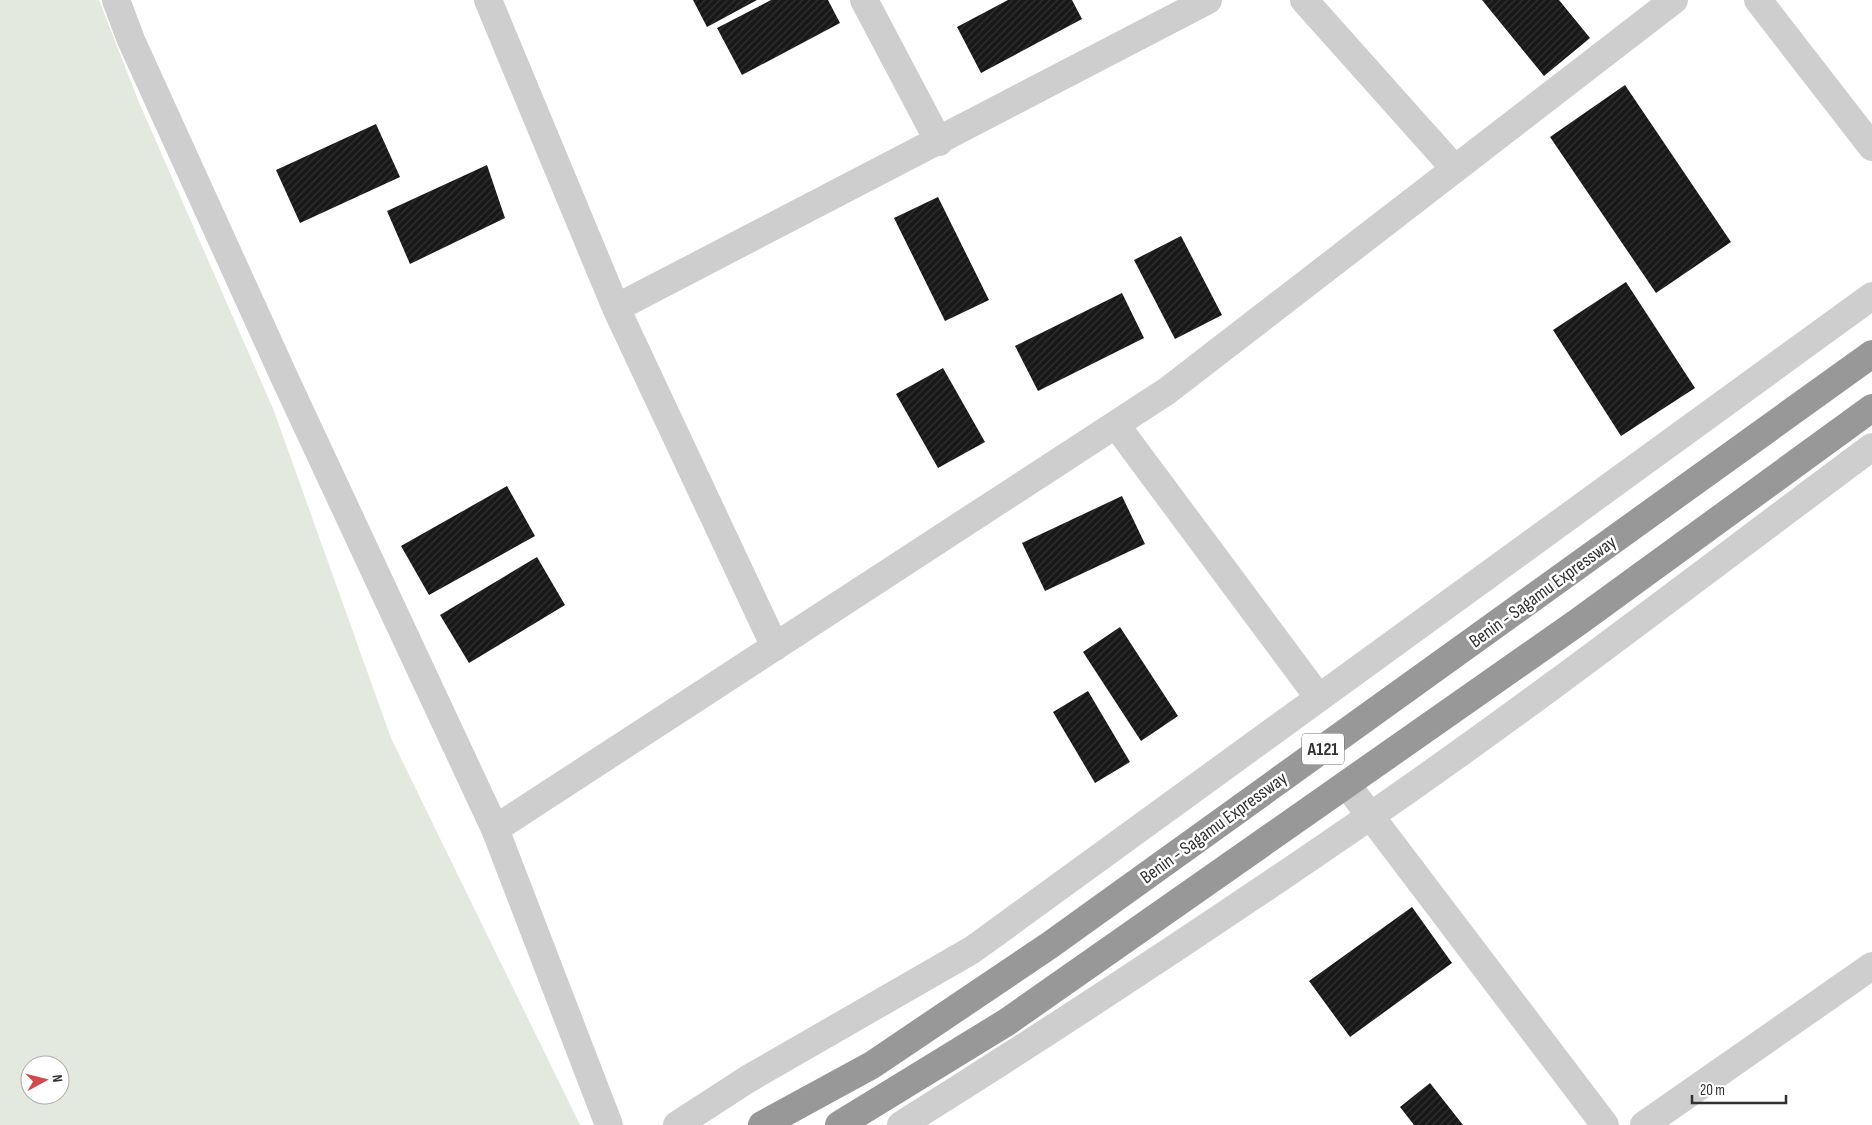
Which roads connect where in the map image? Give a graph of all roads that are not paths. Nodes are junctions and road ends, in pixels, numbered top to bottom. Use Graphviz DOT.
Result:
graph roads {
  1 [pos="116,0"];
  2 [pos="488,0"];
  3 [pos="864,0"];
  4 [pos="1208,0"];
  5 [pos="1304,0"];
  6 [pos="1674,0"];
  7 [pos="1758,0"];
  8 [pos="939,142"];
  9 [pos="1872,147"];
  10 [pos="1455,169"];
  11 [pos="1872,296"];
  12 [pos="616,308"];
  13 [pos="1872,354"];
  14 [pos="1872,408"];
  15 [pos="1116,425"];
  16 [pos="1872,447"];
  17 [pos="776,648"];
  18 [pos="1319,698"];
  19 [pos="1347,785"];
  20 [pos="1370,817"];
  21 [pos="495,829"];
  22 [pos="1050,945"];
  23 [pos="1872,966"];
  24 [pos="1070,978"];
  25 [pos="609,1125"];
  26 [pos="677,1125"];
  27 [pos="762,1125"];
  28 [pos="839,1125"];
  29 [pos="901,1125"];
  30 [pos="1604,1125"];
  31 [pos="1644,1125"];
  1 -- 21 [label="street"];
  2 -- 12 [label="street"];
  3 -- 8 [label="street"];
  4 -- 8 [label="street"];
  5 -- 10 [label="street"];
  6 -- 10 [label="street"];
  7 -- 9 [label="street"];
  8 -- 12 [label="street"];
  10 -- 15 [label="street"];
  11 -- 18 [label="street"];
  12 -- 17 [label="street"];
  13 -- 22 [label="highway, Benin - Sagamu Expressway / A121"];
  14 -- 19 [label="highway, A121"];
  15 -- 17 [label="street"];
  15 -- 18 [label="street"];
  16 -- 20 [label="street"];
  17 -- 21 [label="street"];
  18 -- 26 [label="street"];
  19 -- 20 [label="street"];
  19 -- 24 [label="highway, A121"];
  20 -- 29 [label="street"];
  20 -- 30 [label="street"];
  21 -- 25 [label="street"];
  22 -- 24 [label="highway"];
  22 -- 27 [label="highway, Benin - Sagamu Expressway / A121"];
  23 -- 31 [label="street"];
  24 -- 28 [label="highway, A121"];
}
